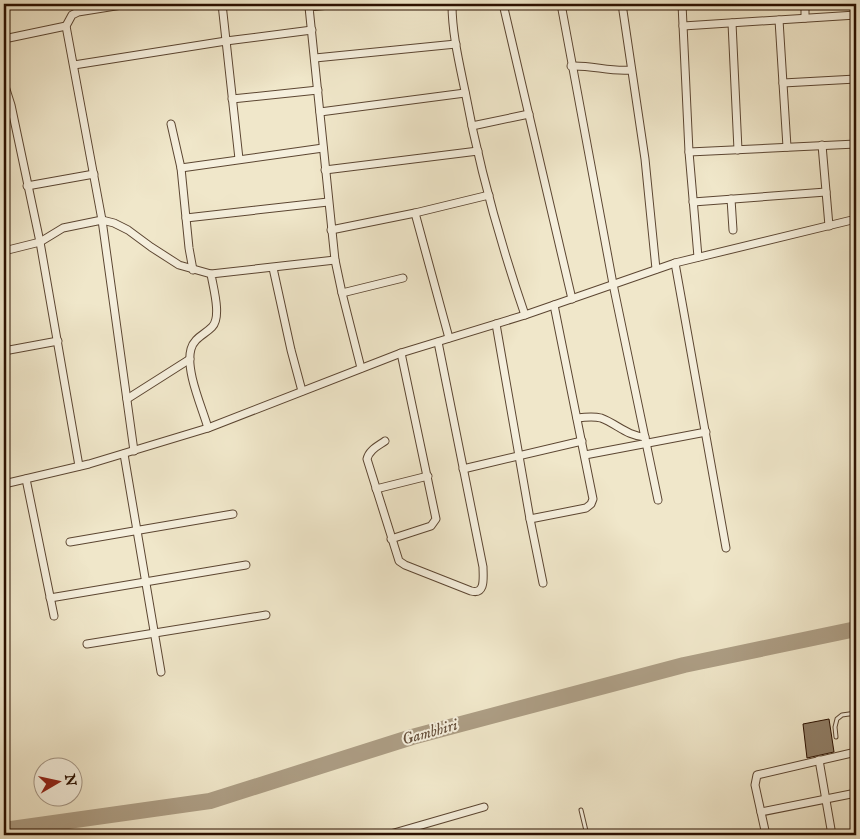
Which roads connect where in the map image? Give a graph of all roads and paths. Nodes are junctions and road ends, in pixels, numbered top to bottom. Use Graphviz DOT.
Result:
graph roads {
  1 [pos="128,4"];
  2 [pos="222,4"];
  3 [pos="340,4"];
  4 [pos="452,4"];
  5 [pos="503,4"];
  6 [pos="560,4"];
  7 [pos="622,4"];
  8 [pos="682,4"];
  9 [pos="806,4"];
  10 [pos="308,5"];
  11 [pos="856,15"];
  12 [pos="806,18"];
  13 [pos="779,20"];
  14 [pos="732,23"];
  15 [pos="66,26"];
  16 [pos="683,26"];
  17 [pos="312,30"];
  18 [pos="4,39"];
  19 [pos="226,41"];
  20 [pos="456,44"];
  21 [pos="315,58"];
  22 [pos="74,65"];
  23 [pos="571,66"];
  24 [pos="631,70"];
  25 [pos="856,79"];
  26 [pos="4,83"];
  27 [pos="783,83"];
  28 [pos="318,90"];
  29 [pos="465,93"];
  30 [pos="232,99"];
  31 [pos="320,112"];
  32 [pos="529,114"];
  33 [pos="171,124"];
  34 [pos="472,126"];
  35 [pos="856,144"];
  36 [pos="822,145"];
  37 [pos="787,147"];
  38 [pos="323,148"];
  39 [pos="738,150"];
  40 [pos="478,151"];
  41 [pos="689,152"];
  42 [pos="238,159"];
  43 [pos="181,168"];
  44 [pos="325,170"];
  45 [pos="94,174"];
  46 [pos="27,186"];
  47 [pos="826,192"];
  48 [pos="489,195"];
  49 [pos="731,199"];
  50 [pos="328,202"];
  51 [pos="693,202"];
  52 [pos="415,213"];
  53 [pos="186,218"];
  54 [pos="856,219"];
  55 [pos="102,220"];
  56 [pos="829,226"];
  57 [pos="331,230"];
  58 [pos="732,230"];
  59 [pos="40,242"];
  60 [pos="4,251"];
  61 [pos="698,258"];
  62 [pos="335,260"];
  63 [pos="675,263"];
  64 [pos="273,268"];
  65 [pos="656,269"];
  66 [pos="193,270"];
  67 [pos="211,274"];
  68 [pos="403,278"];
  69 [pos="613,284"];
  70 [pos="342,293"];
  71 [pos="572,299"];
  72 [pos="554,305"];
  73 [pos="525,315"];
  74 [pos="496,324"];
  75 [pos="4,338"];
  76 [pos="449,338"];
  77 [pos="58,342"];
  78 [pos="438,342"];
  79 [pos="5,351"];
  80 [pos="401,353"];
  81 [pos="190,359"];
  82 [pos="361,368"];
  83 [pos="302,391"];
  84 [pos="127,399"];
  85 [pos="577,418"];
  86 [pos="208,428"];
  87 [pos="706,432"];
  88 [pos="582,440"];
  89 [pos="384,441"];
  90 [pos="645,441"];
  91 [pos="134,451"];
  92 [pos="124,454"];
  93 [pos="519,455"];
  94 [pos="585,455"];
  95 [pos="79,466"];
  96 [pos="463,469"];
  97 [pos="428,476"];
  98 [pos="26,479"];
  99 [pos="4,484"];
  100 [pos="376,489"];
  101 [pos="658,500"];
  102 [pos="232,514"];
  103 [pos="530,519"];
  104 [pos="137,530"];
  105 [pos="391,538"];
  106 [pos="70,542"];
  107 [pos="726,548"];
  108 [pos="246,565"];
  109 [pos="146,583"];
  110 [pos="543,583"];
  111 [pos="50,598"];
  112 [pos="266,615"];
  113 [pos="54,616"];
  114 [pos="154,633"];
  115 [pos="87,644"];
  116 [pos="161,672"];
  117 [pos="856,713"];
  118 [pos="836,737"];
  119 [pos="856,752"];
  120 [pos="819,760"];
  121 [pos="856,793"];
  122 [pos="826,799"];
  123 [pos="484,807"];
  124 [pos="580,810"];
  125 [pos="761,812"];
  126 [pos="387,835"];
  127 [pos="587,835"];
  128 [pos="766,835"];
  129 [pos="832,835"];
  1 -- 15 [label="street"];
  2 -- 19 [label="street"];
  3 -- 10 [label="street"];
  4 -- 20 [label="street"];
  5 -- 32 [label="street"];
  6 -- 23 [label="street"];
  7 -- 24 [label="street"];
  8 -- 16 [label="street"];
  9 -- 12 [label="street"];
  10 -- 17 [label="street"];
  11 -- 12 [label="street"];
  12 -- 13 [label="street"];
  13 -- 14 [label="street"];
  13 -- 27 [label="street"];
  14 -- 16 [label="street"];
  14 -- 39 [label="street"];
  15 -- 18 [label="street"];
  15 -- 22 [label="street"];
  16 -- 41 [label="street"];
  17 -- 19 [label="street"];
  17 -- 21 [label="street"];
  19 -- 22 [label="street"];
  19 -- 30 [label="street"];
  20 -- 21 [label="street"];
  20 -- 29 [label="street"];
  21 -- 28 [label="street"];
  22 -- 45 [label="street"];
  23 -- 24 [label="street"];
  23 -- 69 [label="street"];
  24 -- 65 [label="street"];
  25 -- 27 [label="street"];
  26 -- 46 [label="street"];
  27 -- 37 [label="street"];
  28 -- 30 [label="street"];
  28 -- 31 [label="street"];
  29 -- 31 [label="street"];
  29 -- 34 [label="street"];
  30 -- 42 [label="street"];
  31 -- 38 [label="street"];
  32 -- 34 [label="street"];
  32 -- 71 [label="street"];
  33 -- 43 [label="street"];
  34 -- 40 [label="street"];
  35 -- 36 [label="street"];
  36 -- 37 [label="street"];
  36 -- 47 [label="street"];
  37 -- 39 [label="street"];
  38 -- 42 [label="street"];
  38 -- 44 [label="street"];
  39 -- 41 [label="street"];
  40 -- 44 [label="street"];
  40 -- 48 [label="street"];
  41 -- 51 [label="street"];
  42 -- 43 [label="street"];
  43 -- 53 [label="street"];
  44 -- 50 [label="street"];
  45 -- 46 [label="street"];
  45 -- 55 [label="street"];
  46 -- 59 [label="street"];
  47 -- 49 [label="street"];
  47 -- 56 [label="street"];
  48 -- 52 [label="street"];
  48 -- 73 [label="street"];
  49 -- 51 [label="street"];
  49 -- 58 [label="street"];
  50 -- 53 [label="street"];
  50 -- 57 [label="street"];
  51 -- 61 [label="street"];
  52 -- 57 [label="street"];
  52 -- 76 [label="street"];
  53 -- 66 [label="street"];
  54 -- 56 [label="street"];
  55 -- 59 [label="street"];
  55 -- 66 [label="street"];
  55 -- 84 [label="street"];
  56 -- 61 [label="street"];
  57 -- 62 [label="street"];
  59 -- 60 [label="street"];
  59 -- 77 [label="street"];
  61 -- 63 [label="street"];
  62 -- 64 [label="street"];
  62 -- 70 [label="street"];
  63 -- 65 [label="street"];
  63 -- 87 [label="street"];
  64 -- 67 [label="street"];
  64 -- 83 [label="street"];
  65 -- 69 [label="street"];
  66 -- 67 [label="street"];
  67 -- 81 [label="street"];
  68 -- 70 [label="street"];
  69 -- 71 [label="street"];
  69 -- 90 [label="street"];
  70 -- 82 [label="street"];
  71 -- 72 [label="street"];
  72 -- 73 [label="street"];
  72 -- 85 [label="street"];
  73 -- 74 [label="street"];
  74 -- 76 [label="street"];
  74 -- 93 [label="street"];
  75 -- 79 [label="street"];
  76 -- 78 [label="street"];
  77 -- 79 [label="street"];
  77 -- 95 [label="street"];
  78 -- 80 [label="street"];
  78 -- 96 [label="street"];
  80 -- 82 [label="street"];
  80 -- 97 [label="street"];
  81 -- 84 [label="street"];
  81 -- 86 [label="street"];
  82 -- 83 [label="street"];
  83 -- 86 [label="street"];
  84 -- 91 [label="street"];
  85 -- 88 [label="street"];
  85 -- 90 [label="street"];
  86 -- 91 [label="street"];
  87 -- 90 [label="street"];
  87 -- 107 [label="street"];
  88 -- 93 [label="street"];
  88 -- 94 [label="street"];
  89 -- 100 [label="street"];
  90 -- 94 [label="street"];
  90 -- 101 [label="street"];
  91 -- 92 [label="street"];
  92 -- 95 [label="street"];
  92 -- 104 [label="street"];
  93 -- 96 [label="street"];
  93 -- 103 [label="street"];
  94 -- 103 [label="street"];
  95 -- 98 [label="street"];
  96 -- 105 [label="street"];
  97 -- 100 [label="street"];
  97 -- 105 [label="street"];
  98 -- 99 [label="street"];
  98 -- 111 [label="street"];
  100 -- 105 [label="street"];
  102 -- 104 [label="street"];
  103 -- 110 [label="street"];
  104 -- 106 [label="street"];
  104 -- 109 [label="street"];
  108 -- 109 [label="street"];
  109 -- 111 [label="street"];
  109 -- 114 [label="street"];
  111 -- 113 [label="street"];
  112 -- 114 [label="street"];
  114 -- 115 [label="street"];
  114 -- 116 [label="street"];
  117 -- 118 [label="lane"];
  119 -- 120 [label="street"];
  120 -- 122 [label="street"];
  120 -- 125 [label="street"];
  121 -- 122 [label="street"];
  122 -- 125 [label="street"];
  122 -- 129 [label="street"];
  123 -- 126 [label="street"];
  124 -- 127 [label="lane"];
  125 -- 128 [label="street"];
}
